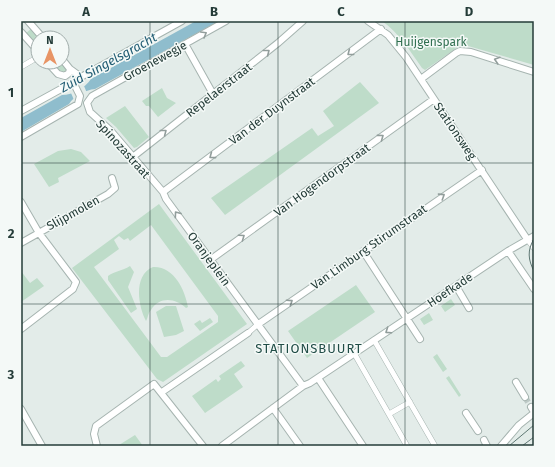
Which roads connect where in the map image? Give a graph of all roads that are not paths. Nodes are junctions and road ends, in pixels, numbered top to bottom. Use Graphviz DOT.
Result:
graph roads {
  1 [pos="28,21"];
  2 [pos="182,21"];
  3 [pos="226,21"];
  4 [pos="303,21"];
  5 [pos="368,21"];
  6 [pos="381,29"];
  7 [pos="36,30"];
  8 [pos="21,32"];
  9 [pos="30,42"];
  10 [pos="185,44"];
  11 [pos="30,62"];
  12 [pos="21,67"];
  13 [pos="70,69"];
  14 [pos="55,70"];
  15 [pos="70,70"];
  16 [pos="534,72"];
  17 [pos="421,79"];
  18 [pos="213,94"];
  19 [pos="434,99"];
  20 [pos="87,103"];
  21 [pos="21,111"];
  22 [pos="21,137"];
  23 [pos="134,156"];
  24 [pos="482,170"];
  25 [pos="112,178"];
  26 [pos="163,192"];
  27 [pos="21,202"];
  28 [pos="38,233"];
  29 [pos="534,236"];
  30 [pos="526,239"];
  31 [pos="21,243"];
  32 [pos="534,248"];
  33 [pos="363,251"];
  34 [pos="508,251"];
  35 [pos="210,260"];
  36 [pos="456,286"];
  37 [pos="534,289"];
  38 [pos="469,308"];
  39 [pos="407,318"];
  40 [pos="257,324"];
  41 [pos="21,329"];
  42 [pos="248,333"];
  43 [pos="420,339"];
  44 [pos="374,340"];
  45 [pos="354,353"];
  46 [pos="318,378"];
  47 [pos="516,382"];
  48 [pos="302,386"];
  49 [pos="162,392"];
  50 [pos="525,397"];
  51 [pos="410,402"];
  52 [pos="273,408"];
  53 [pos="21,409"];
  54 [pos="533,411"];
  55 [pos="466,412"];
  56 [pos="389,414"];
  57 [pos="478,431"];
  58 [pos="42,446"];
  59 [pos="97,446"];
  60 [pos="203,446"];
  61 [pos="222,446"];
  62 [pos="300,446"];
  63 [pos="363,446"];
  64 [pos="407,446"];
  65 [pos="435,446"];
  66 [pos="501,446"];
  1 -- 7 [label="street"];
  2 -- 13 [label="street"];
  10 -- 3 [label="street, Groenewegje, one-way"];
  18 -- 4 [label="street, Repelaerstraat, one-way"];
  5 -- 6 [label="street, Stationsweg"];
  6 -- 17 [label="street, Stationsweg"];
  6 -- 26 [label="street, Van der Duynstraat, one-way"];
  8 -- 9 [label="street"];
  10 -- 18 [label="street"];
  10 -- 20 [label="street, Groenewegje"];
  11 -- 12 [label="street"];
  14 -- 15 [label="street"];
  16 -- 17 [label="street, one-way"];
  17 -- 19 [label="street, Stationsweg"];
  23 -- 18 [label="street, Repelaerstraat, one-way"];
  19 -- 24 [label="street, Stationsweg"];
  35 -- 19 [label="street, Van Hogendorpstraat, one-way"];
  20 -- 23 [label="street, Spinozastraat"];
  21 -- 22 [label="street"];
  23 -- 26 [label="street, Spinozastraat"];
  24 -- 30 [label="street, Stationsweg"];
  33 -- 24 [label="street, Van Limburg Stirumstraat, one-way"];
  25 -- 28 [label="street, Slijpmolen"];
  35 -- 26 [label="street, Oranjeplein, one-way"];
  27 -- 28 [label="street"];
  28 -- 31 [label="street, Slijpmolen"];
  28 -- 41 [label="street"];
  29 -- 30 [label="street, Hoefkade"];
  30 -- 32 [label="street, Stationsweg"];
  30 -- 34 [label="street, Hoefkade"];
  33 -- 39 [label="street"];
  40 -- 33 [label="street, Van Limburg Stirumstraat, one-way"];
  34 -- 36 [label="street, Hoefkade"];
  34 -- 37 [label="street"];
  35 -- 40 [label="street, Oranjeplein"];
  36 -- 38 [label="street"];
  36 -- 39 [label="street, Hoefkade"];
  39 -- 43 [label="street"];
  39 -- 44 [label="street, Hoefkade, one-way"];
  40 -- 42 [label="street"];
  40 -- 48 [label="street, Oranjeplein"];
  42 -- 49 [label="street"];
  44 -- 45 [label="street, Hoefkade"];
  44 -- 51 [label="street"];
  45 -- 46 [label="street, Hoefkade"];
  45 -- 56 [label="street"];
  46 -- 48 [label="street, Hoefkade"];
  46 -- 63 [label="street"];
  47 -- 50 [label="street"];
  48 -- 52 [label="street, Hoefkade"];
  49 -- 59 [label="street"];
  49 -- 60 [label="street"];
  51 -- 56 [label="street"];
  51 -- 65 [label="street"];
  52 -- 61 [label="street, Hoefkade"];
  52 -- 62 [label="street"];
  53 -- 58 [label="street"];
  54 -- 66 [label="street"];
  55 -- 57 [label="street"];
  56 -- 64 [label="street"];
}
